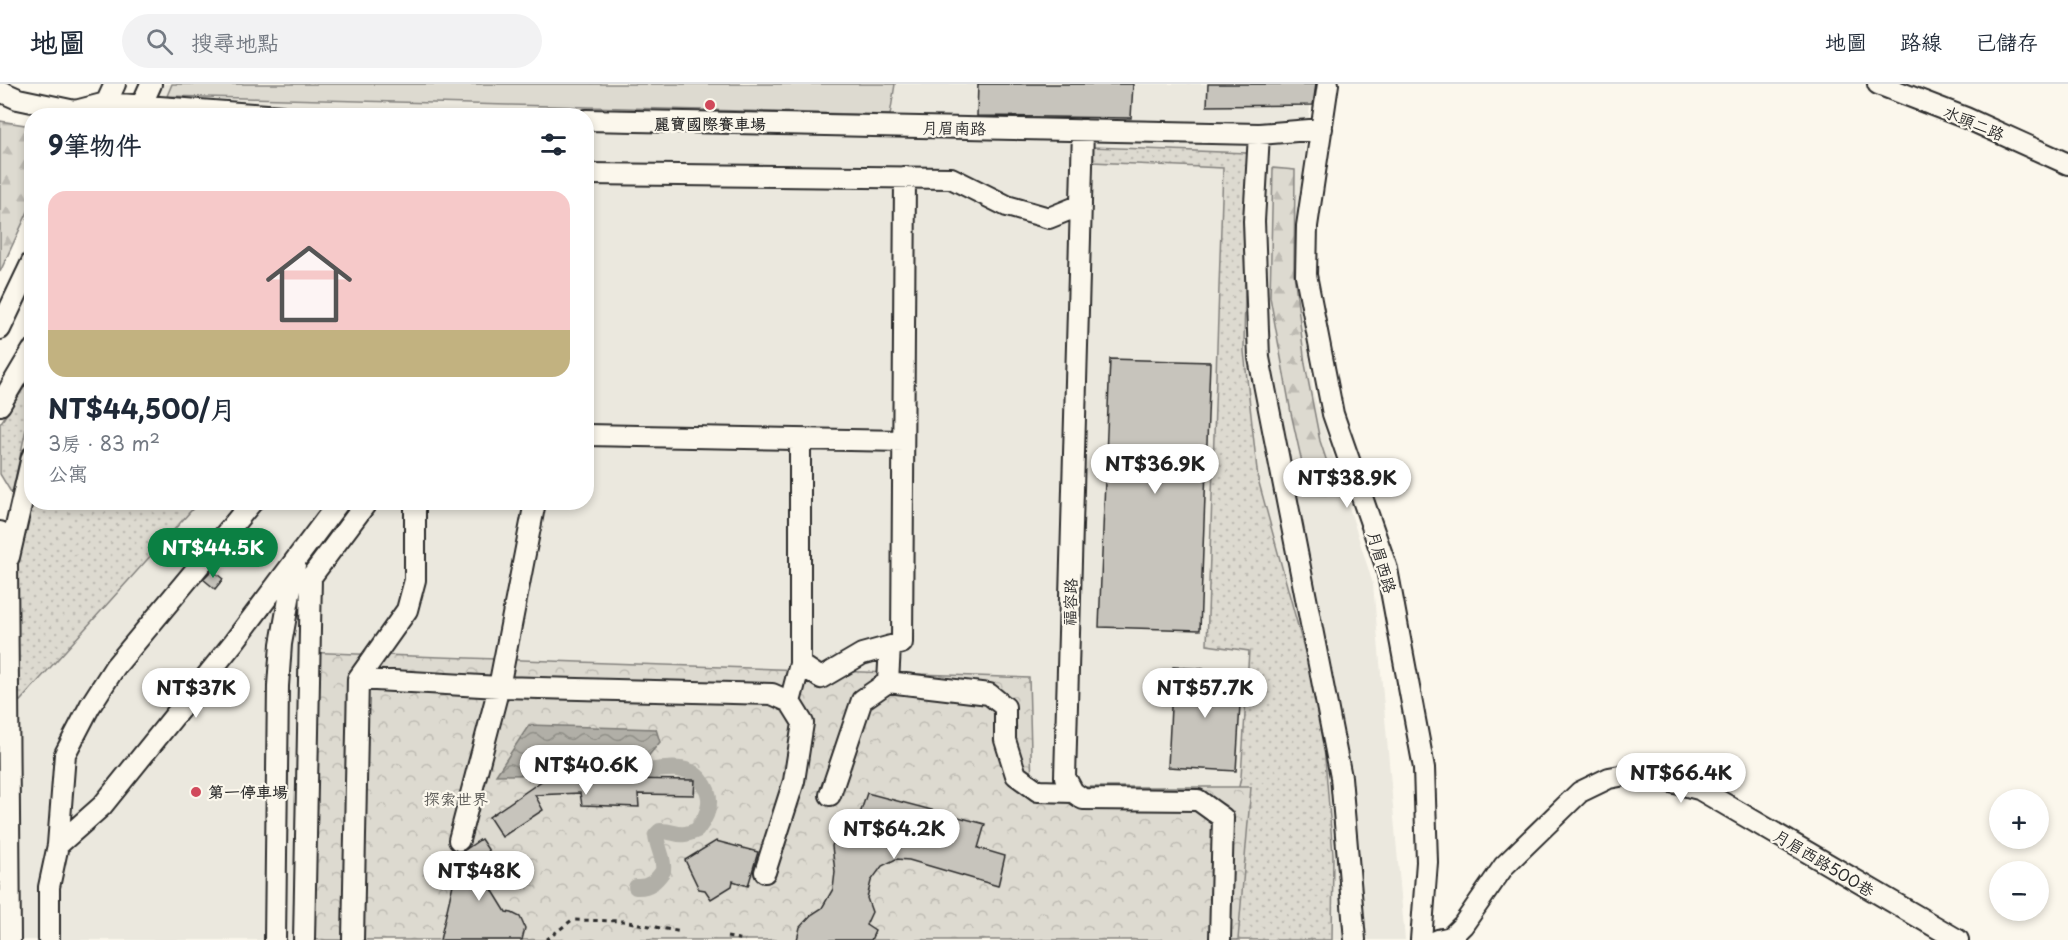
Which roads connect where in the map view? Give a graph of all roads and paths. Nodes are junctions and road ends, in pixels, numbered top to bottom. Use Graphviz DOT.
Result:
graph roads {
  1 [pos="115,84"];
  2 [pos="151,84"];
  3 [pos="1328,84"];
  4 [pos="1878,84"];
  5 [pos="0,91"];
  6 [pos="61,108"];
  7 [pos="103,108"];
  8 [pos="140,108"];
  9 [pos="594,120"];
  10 [pos="1322,129"];
  11 [pos="1083,130"];
  12 [pos="1259,134"];
  13 [pos="2068,164"];
  14 [pos="594,174"];
  15 [pos="905,177"];
  16 [pos="1081,205"];
  17 [pos="24,279"];
  18 [pos="0,329"];
  19 [pos="24,364"];
  20 [pos="0,405"];
  21 [pos="594,435"];
  22 [pos="800,440"];
  23 [pos="903,441"];
  24 [pos="24,491"];
  25 [pos="245,510"];
  26 [pos="333,510"];
  27 [pos="361,510"];
  28 [pos="415,510"];
  29 [pos="533,510"];
  30 [pos="0,532"];
  31 [pos="296,559"];
  32 [pos="7,562"];
  33 [pos="890,646"];
  34 [pos="800,664"];
  35 [pos="358,679"];
  36 [pos="888,682"];
  37 [pos="499,687"];
  38 [pos="790,702"];
  39 [pos="1073,792"];
  40 [pos="830,795"];
  41 [pos="459,840"];
  42 [pos="58,845"];
  43 [pos="765,872"];
  44 [pos="682,932"];
  45 [pos="728,937"];
  46 [pos="10,940"];
  47 [pos="49,940"];
  48 [pos="275,940"];
  49 [pos="304,940"];
  50 [pos="353,940"];
  51 [pos="546,940"];
  52 [pos="745,940"];
  53 [pos="1220,940"];
  54 [pos="1354,940"];
  55 [pos="1420,940"];
  56 [pos="1438,940"];
  57 [pos="1958,940"];
  1 -- 7 [label="street"];
  2 -- 8 [label="street"];
  3 -- 10 [label="street, 月眉西路"];
  4 -- 13 [label="street, 水頭二路"];
  5 -- 6 [label="street"];
  9 -- 11 [label="street, 月眉南路"];
  10 -- 12 [label="street, 月眉南路"];
  10 -- 55 [label="street, 月眉西路"];
  11 -- 12 [label="street, 月眉南路"];
  11 -- 16 [label="street, 福容路"];
  12 -- 54 [label="street"];
  14 -- 15 [label="street"];
  15 -- 16 [label="street"];
  15 -- 23 [label="street"];
  16 -- 39 [label="street, 福容路"];
  17 -- 18 [label="street"];
  19 -- 20 [label="street"];
  21 -- 22 [label="street"];
  22 -- 23 [label="street"];
  22 -- 34 [label="street"];
  23 -- 33 [label="street"];
  24 -- 32 [label="street"];
  25 -- 42 [label="street"];
  26 -- 31 [label="street"];
  27 -- 49 [label="street"];
  28 -- 35 [label="street"];
  29 -- 37 [label="street"];
  30 -- 32 [label="street"];
  31 -- 42 [label="street"];
  31 -- 48 [label="street"];
  32 -- 46 [label="street"];
  33 -- 34 [label="street"];
  33 -- 36 [label="street"];
  34 -- 38 [label="street"];
  35 -- 37 [label="street"];
  35 -- 50 [label="street"];
  36 -- 39 [label="street"];
  36 -- 40 [label="street"];
  37 -- 38 [label="street"];
  37 -- 41 [label="street"];
  38 -- 43 [label="street"];
  39 -- 53 [label="street"];
  42 -- 47 [label="street"];
  44 -- 51 [label="path"];
  45 -- 52 [label="path"];
  56 -- 57 [label="street, 月眉西路500巷"];
}
